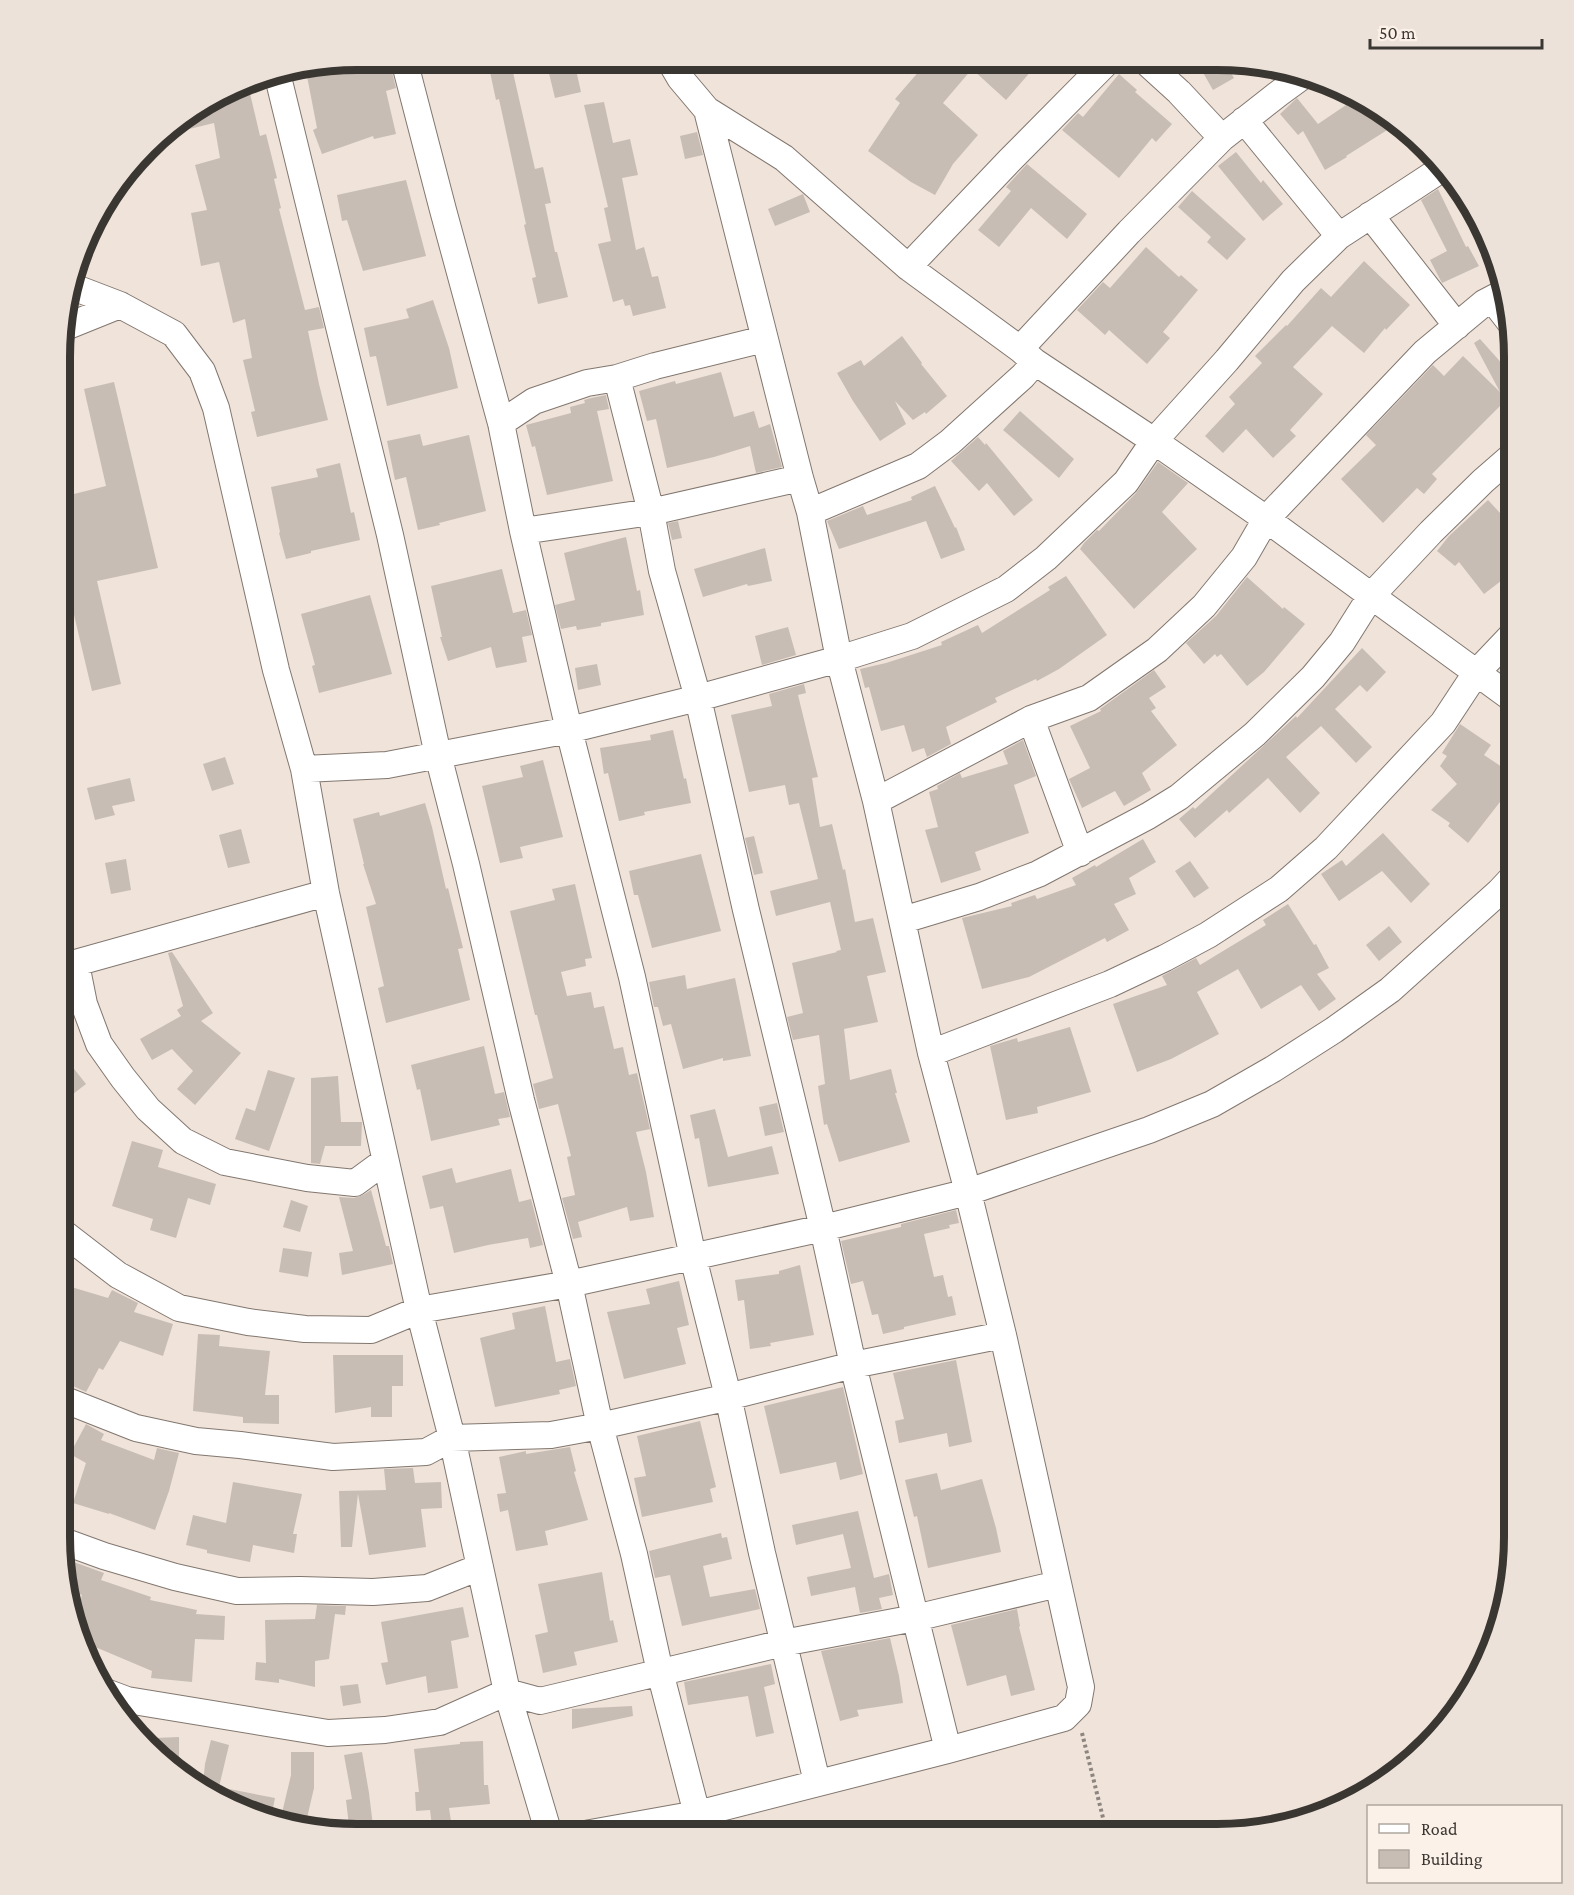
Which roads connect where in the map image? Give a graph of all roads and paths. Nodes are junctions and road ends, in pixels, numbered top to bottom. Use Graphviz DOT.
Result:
graph roads {
  1 [pos="407,70"];
  2 [pos="675,70"];
  3 [pos="1099,70"];
  4 [pos="1155,70"];
  5 [pos="279,81"];
  6 [pos="1295,81"];
  7 [pos="708,110"];
  8 [pos="1244,120"];
  9 [pos="1222,138"];
  10 [pos="1436,173"];
  11 [pos="1370,215"];
  12 [pos="1339,236"];
  13 [pos="908,267"];
  14 [pos="79,288"];
  15 [pos="1497,297"];
  16 [pos="120,305"];
  17 [pos="73,324"];
  18 [pos="1457,326"];
  19 [pos="764,339"];
  20 [pos="1028,355"];
  21 [pos="617,378"];
  22 [pos="501,423"];
  23 [pos="1154,441"];
  24 [pos="1504,463"];
  25 [pos="800,478"];
  26 [pos="651,512"];
  27 [pos="810,512"];
  28 [pos="1266,519"];
  29 [pos="523,531"];
  30 [pos="1371,596"];
  31 [pos="1504,644"];
  32 [pos="839,659"];
  33 [pos="1476,674"];
  34 [pos="1504,693"];
  35 [pos="698,698"];
  36 [pos="1031,719"];
  37 [pos="569,730"];
  38 [pos="438,755"];
  39 [pos="304,769"];
  40 [pos="876,801"];
  41 [pos="1080,853"];
  42 [pos="1504,887"];
  43 [pos="326,893"];
  44 [pos="903,920"];
  45 [pos="71,965"];
  46 [pos="71,973"];
  47 [pos="931,1053"];
  48 [pos="385,1161"];
  49 [pos="968,1192"];
  50 [pos="823,1228"];
  51 [pos="71,1239"];
  52 [pos="693,1257"];
  53 [pos="568,1284"];
  54 [pos="419,1310"];
  55 [pos="1003,1335"];
  56 [pos="854,1365"];
  57 [pos="728,1396"];
  58 [pos="71,1402"];
  59 [pos="600,1426"];
  60 [pos="452,1438"];
  61 [pos="71,1544"];
  62 [pos="480,1568"];
  63 [pos="1058,1584"];
  64 [pos="915,1617"];
  65 [pos="783,1643"];
  66 [pos="660,1672"];
  67 [pos="507,1692"];
  68 [pos="119,1697"];
  69 [pos="1075,1707"];
  70 [pos="948,1750"];
  71 [pos="817,1782"];
  72 [pos="697,1814"];
  73 [pos="546,1824"];
  74 [pos="641,1824"];
  75 [pos="1104,1824"];
  1 -- 22 [label="street"];
  2 -- 7 [label="street"];
  3 -- 13 [label="street"];
  4 -- 9 [label="street"];
  5 -- 38 [label="street"];
  6 -- 8 [label="street"];
  7 -- 13 [label="street"];
  7 -- 19 [label="street"];
  8 -- 9 [label="street"];
  8 -- 12 [label="street"];
  9 -- 20 [label="street"];
  10 -- 11 [label="street"];
  11 -- 12 [label="street"];
  11 -- 18 [label="street"];
  12 -- 23 [label="street"];
  13 -- 20 [label="street"];
  14 -- 16 [label="street"];
  15 -- 18 [label="street"];
  16 -- 17 [label="street"];
  16 -- 39 [label="street"];
  18 -- 28 [label="street"];
  19 -- 21 [label="street"];
  19 -- 25 [label="street"];
  20 -- 23 [label="street"];
  20 -- 27 [label="street"];
  21 -- 22 [label="street"];
  21 -- 26 [label="street"];
  22 -- 29 [label="street"];
  23 -- 28 [label="street"];
  23 -- 32 [label="street"];
  24 -- 30 [label="street"];
  25 -- 26 [label="street"];
  25 -- 27 [label="street"];
  26 -- 29 [label="street"];
  26 -- 35 [label="street"];
  27 -- 32 [label="street"];
  28 -- 30 [label="street"];
  28 -- 36 [label="street"];
  29 -- 37 [label="street"];
  30 -- 33 [label="street"];
  30 -- 41 [label="street"];
  31 -- 33 [label="street"];
  32 -- 35 [label="street"];
  32 -- 40 [label="street"];
  33 -- 34 [label="street"];
  33 -- 47 [label="street"];
  35 -- 37 [label="street"];
  35 -- 50 [label="street"];
  36 -- 40 [label="street"];
  36 -- 41 [label="street"];
  37 -- 38 [label="street"];
  37 -- 52 [label="street"];
  38 -- 39 [label="street"];
  38 -- 53 [label="street"];
  39 -- 43 [label="street"];
  40 -- 44 [label="street"];
  41 -- 44 [label="street"];
  42 -- 49 [label="street"];
  43 -- 45 [label="street"];
  43 -- 48 [label="street"];
  44 -- 47 [label="street"];
  46 -- 48 [label="street"];
  47 -- 49 [label="street"];
  48 -- 54 [label="street"];
  49 -- 50 [label="street"];
  49 -- 55 [label="street"];
  50 -- 52 [label="street"];
  50 -- 56 [label="street"];
  51 -- 54 [label="street"];
  52 -- 53 [label="street"];
  52 -- 57 [label="street"];
  53 -- 54 [label="street"];
  53 -- 59 [label="street"];
  54 -- 60 [label="street"];
  55 -- 56 [label="street"];
  55 -- 63 [label="street"];
  56 -- 57 [label="street"];
  56 -- 64 [label="street"];
  57 -- 59 [label="street"];
  57 -- 65 [label="street"];
  58 -- 60 [label="street"];
  59 -- 60 [label="street"];
  59 -- 66 [label="street"];
  60 -- 62 [label="street"];
  61 -- 62 [label="street"];
  62 -- 67 [label="street"];
  63 -- 64 [label="street"];
  63 -- 69 [label="street"];
  64 -- 65 [label="street"];
  64 -- 70 [label="street"];
  65 -- 66 [label="street"];
  65 -- 71 [label="street"];
  66 -- 67 [label="street"];
  66 -- 72 [label="street"];
  67 -- 68 [label="street"];
  67 -- 73 [label="street"];
  69 -- 70 [label="street"];
  69 -- 75 [label="path"];
  70 -- 71 [label="street"];
  71 -- 72 [label="street"];
  72 -- 74 [label="street"];
}
